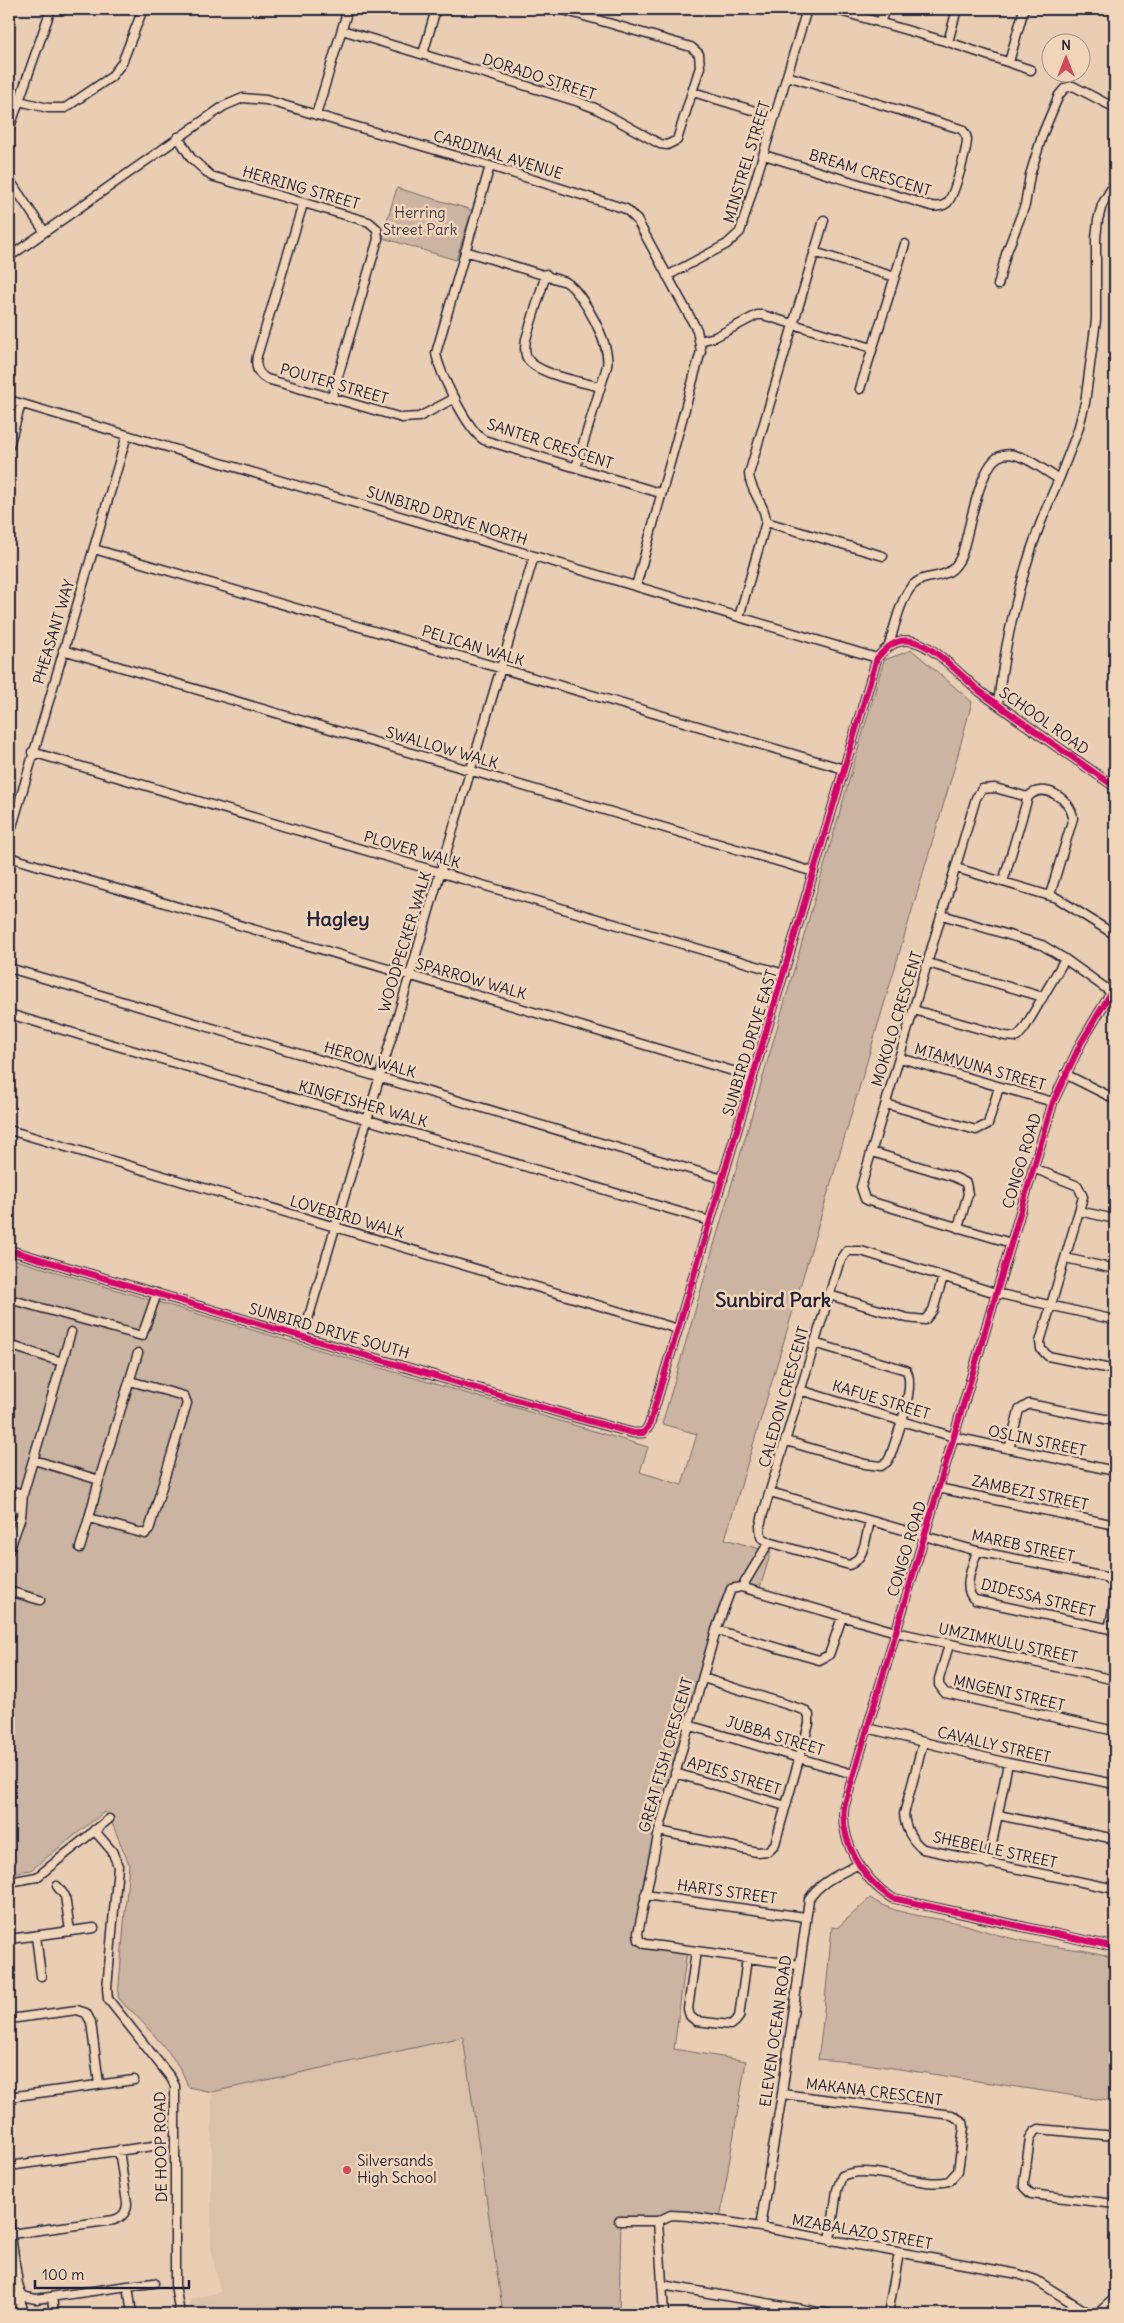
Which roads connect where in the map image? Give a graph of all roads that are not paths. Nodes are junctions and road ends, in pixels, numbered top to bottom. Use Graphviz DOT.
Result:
graph roads {
  1 [pos="52,9"];
  2 [pos="143,9"];
  3 [pos="348,9"];
  4 [pos="436,9"];
  5 [pos="560,9"];
  6 [pos="807,9"];
  7 [pos="833,9"];
  8 [pos="885,9"];
  9 [pos="957,9"];
  10 [pos="1024,9"];
  11 [pos="880,23"];
  12 [pos="342,30"];
  13 [pos="948,42"];
  14 [pos="423,54"];
  15 [pos="1009,62"];
  16 [pos="1031,70"];
  17 [pos="787,76"];
  18 [pos="693,92"];
  19 [pos="19,101"];
  20 [pos="1115,108"];
  21 [pos="316,115"];
  22 [pos="775,117"];
  23 [pos="9,130"];
  24 [pos="178,137"];
  25 [pos="764,155"];
  26 [pos="490,166"];
  27 [pos="9,179"];
  28 [pos="1115,182"];
  29 [pos="303,204"];
  30 [pos="824,220"];
  31 [pos="44,231"];
  32 [pos="905,244"];
  33 [pos="465,251"];
  34 [pos="814,252"];
  35 [pos="9,257"];
  36 [pos="546,274"];
  37 [pos="668,276"];
  38 [pos="894,277"];
  39 [pos="998,285"];
  40 [pos="794,324"];
  41 [pos="700,341"];
  42 [pos="872,348"];
  43 [pos="600,388"];
  44 [pos="860,389"];
  45 [pos="332,397"];
  46 [pos="455,398"];
  47 [pos="9,400"];
  48 [pos="21,404"];
  49 [pos="127,435"];
  50 [pos="9,446"];
  51 [pos="576,467"];
  52 [pos="1058,479"];
  53 [pos="660,493"];
  54 [pos="766,522"];
  55 [pos="94,549"];
  56 [pos="534,556"];
  57 [pos="883,556"];
  58 [pos="636,586"];
  59 [pos="739,617"];
  60 [pos="889,645"];
  61 [pos="63,650"];
  62 [pos="877,658"];
  63 [pos="500,669"];
  64 [pos="998,704"];
  65 [pos="32,752"];
  66 [pos="844,769"];
  67 [pos="470,770"];
  68 [pos="1115,787"];
  69 [pos="1028,797"];
  70 [pos="10,826"];
  71 [pos="9,837"];
  72 [pos="9,857"];
  73 [pos="956,868"];
  74 [pos="440,872"];
  75 [pos="814,872"];
  76 [pos="1003,882"];
  77 [pos="1050,895"];
  78 [pos="942,915"];
  79 [pos="1115,935"];
  80 [pos="1065,959"];
  81 [pos="928,962"];
  82 [pos="9,968"];
  83 [pos="784,974"];
  84 [pos="409,975"];
  85 [pos="1113,989"];
  86 [pos="1043,997"];
  87 [pos="914,1010"];
  88 [pos="9,1014"];
  89 [pos="900,1058"];
  90 [pos="1065,1074"];
  91 [pos="753,1077"];
  92 [pos="379,1078"];
  93 [pos="999,1087"];
  94 [pos="1115,1099"];
  95 [pos="1053,1102"];
  96 [pos="886,1104"];
  97 [pos="366,1119"];
  98 [pos="9,1130"];
  99 [pos="872,1152"];
  100 [pos="1033,1168"];
  101 [pos="723,1179"];
  102 [pos="1079,1211"];
  103 [pos="1115,1219"];
  104 [pos="710,1221"];
  105 [pos="335,1228"];
  106 [pos="958,1228"];
  107 [pos="1011,1243"];
  108 [pos="9,1250"];
  109 [pos="1065,1258"];
  110 [pos="1115,1269"];
  111 [pos="944,1277"];
  112 [pos="157,1293"];
  113 [pos="996,1293"];
  114 [pos="829,1295"];
  115 [pos="9,1299"];
  116 [pos="1051,1306"];
  117 [pos="1115,1320"];
  118 [pos="678,1329"];
  119 [pos="71,1332"];
  120 [pos="303,1336"];
  121 [pos="814,1343"];
  122 [pos="9,1345"];
  123 [pos="138,1354"];
  124 [pos="62,1362"];
  125 [pos="1115,1370"];
  126 [pos="130,1381"];
  127 [pos="800,1390"];
  128 [pos="901,1420"];
  129 [pos="1115,1421"];
  130 [pos="643,1433"];
  131 [pos="954,1436"];
  132 [pos="786,1441"];
  133 [pos="1009,1449"];
  134 [pos="34,1460"];
  135 [pos="1115,1471"];
  136 [pos="100,1480"];
  137 [pos="938,1488"];
  138 [pos="9,1490"];
  139 [pos="770,1492"];
  140 [pos="23,1494"];
  141 [pos="9,1516"];
  142 [pos="89,1518"];
  143 [pos="870,1521"];
  144 [pos="1115,1524"];
  145 [pos="924,1537"];
  146 [pos="769,1542"];
  147 [pos="80,1548"];
  148 [pos="9,1551"];
  149 [pos="977,1551"];
  150 [pos="1115,1585"];
  151 [pos="742,1587"];
  152 [pos="9,1591"];
  153 [pos="1115,1599"];
  154 [pos="40,1600"];
  155 [pos="842,1617"];
  156 [pos="716,1630"];
  157 [pos="1112,1630"];
  158 [pos="896,1632"];
  159 [pos="949,1645"];
  160 [pos="702,1678"];
  161 [pos="1115,1680"];
  162 [pos="688,1725"];
  163 [pos="867,1728"];
  164 [pos="1115,1731"];
  165 [pos="923,1743"];
  166 [pos="801,1758"];
  167 [pos="1008,1764"];
  168 [pos="675,1773"];
  169 [pos="854,1774"];
  170 [pos="1115,1784"];
  171 [pos="786,1806"];
  172 [pos="998,1815"];
  173 [pos="109,1819"];
  174 [pos="94,1830"];
  175 [pos="659,1832"];
  176 [pos="1115,1839"];
  177 [pos="859,1864"];
  178 [pos="988,1864"];
  179 [pos="9,1882"];
  180 [pos="57,1886"];
  181 [pos="1115,1890"];
  182 [pos="645,1895"];
  183 [pos="805,1917"];
  184 [pos="94,1928"];
  185 [pos="9,1929"];
  186 [pos="70,1931"];
  187 [pos="36,1936"];
  188 [pos="9,1939"];
  189 [pos="1115,1947"];
  190 [pos="696,1951"];
  191 [pos="747,1958"];
  192 [pos="799,1965"];
  193 [pos="41,1976"];
  194 [pos="9,2019"];
  195 [pos="134,2080"];
  196 [pos="99,2084"];
  197 [pos="782,2094"];
  198 [pos="9,2097"];
  199 [pos="1115,2136"];
  200 [pos="152,2146"];
  201 [pos="119,2150"];
  202 [pos="9,2166"];
  203 [pos="1115,2204"];
  204 [pos="9,2221"];
  205 [pos="619,2221"];
  206 [pos="658,2221"];
  207 [pos="760,2227"];
  208 [pos="11,2234"];
  209 [pos="830,2241"];
  210 [pos="899,2253"];
  211 [pos="13,2255"];
  212 [pos="9,2272"];
  213 [pos="9,2277"];
  214 [pos="154,2283"];
  215 [pos="18,2284"];
  216 [pos="662,2285"];
  217 [pos="128,2286"];
  218 [pos="19,2294"];
  219 [pos="52,2296"];
  220 [pos="1115,2298"];
  221 [pos="33,2299"];
  222 [pos="9,2304"];
  223 [pos="23,2313"];
  224 [pos="54,2314"];
  225 [pos="132,2314"];
  226 [pos="180,2314"];
  227 [pos="664,2314"];
  228 [pos="830,2314"];
  229 [pos="888,2314"];
  230 [pos="1090,2314"];
  231 [pos="1097,2314"];
  1 -- 19 [label="street"];
  2 -- 19 [label="street"];
  3 -- 12 [label="street"];
  4 -- 14 [label="street"];
  5 -- 18 [label="street"];
  6 -- 17 [label="street, MINSTREL STREET"];
  7 -- 11 [label="street"];
  8 -- 11 [label="street"];
  9 -- 13 [label="street"];
  10 -- 15 [label="street"];
  11 -- 13 [label="street"];
  12 -- 14 [label="street, DORADO STREET"];
  12 -- 21 [label="street"];
  13 -- 15 [label="street"];
  14 -- 18 [label="street, DORADO STREET"];
  15 -- 16 [label="street"];
  17 -- 22 [label="street, MINSTREL STREET"];
  17 -- 25 [label="street, BREAM CRESCENT"];
  18 -- 22 [label="street"];
  19 -- 23 [label="street"];
  20 -- 39 [label="street"];
  21 -- 24 [label="street, CARDINAL AVENUE"];
  21 -- 26 [label="street, CARDINAL AVENUE"];
  22 -- 25 [label="street, MINSTREL STREET"];
  24 -- 29 [label="street, HERRING STREET"];
  24 -- 31 [label="street, CARDINAL AVENUE"];
  25 -- 37 [label="street, MINSTREL STREET"];
  26 -- 33 [label="street, SANTER CRESCENT"];
  26 -- 37 [label="street, CARDINAL AVENUE"];
  27 -- 31 [label="street"];
  28 -- 52 [label="street"];
  29 -- 45 [label="street, HERRING STREET"];
  29 -- 45 [label="street, POUTER STREET"];
  30 -- 34 [label="street"];
  31 -- 35 [label="street, CARDINAL AVENUE"];
  32 -- 38 [label="street"];
  33 -- 36 [label="street"];
  33 -- 46 [label="street, SANTER CRESCENT"];
  34 -- 38 [label="street"];
  34 -- 40 [label="street"];
  36 -- 43 [label="street"];
  36 -- 43 [label="street"];
  37 -- 41 [label="street, CARDINAL AVENUE"];
  38 -- 42 [label="street"];
  40 -- 41 [label="street"];
  40 -- 42 [label="street"];
  40 -- 54 [label="street"];
  41 -- 53 [label="street, CARDINAL AVENUE"];
  42 -- 44 [label="street"];
  43 -- 51 [label="street"];
  45 -- 46 [label="street, POUTER STREET"];
  46 -- 51 [label="street, SANTER CRESCENT"];
  47 -- 48 [label="street, SUNBIRD DRIVE NORTH"];
  48 -- 49 [label="street, SUNBIRD DRIVE NORTH"];
  48 -- 50 [label="street"];
  49 -- 55 [label="street, PHEASANT WAY"];
  49 -- 56 [label="street, SUNBIRD DRIVE NORTH"];
  51 -- 53 [label="street, SANTER CRESCENT"];
  52 -- 60 [label="street"];
  52 -- 64 [label="street"];
  53 -- 58 [label="street, CARDINAL AVENUE"];
  54 -- 57 [label="street"];
  54 -- 59 [label="street"];
  55 -- 61 [label="street, PHEASANT WAY"];
  55 -- 63 [label="street, PELICAN WALK"];
  56 -- 58 [label="street, SUNBIRD DRIVE NORTH"];
  56 -- 63 [label="street, WOODPECKER WALK"];
  58 -- 59 [label="street, SUNBIRD DRIVE NORTH"];
  59 -- 62 [label="street, SUNBIRD DRIVE NORTH"];
  60 -- 62 [label="street"];
  60 -- 64 [label="street, SCHOOL ROAD"];
  61 -- 65 [label="street, PHEASANT WAY"];
  61 -- 67 [label="street, SWALLOW WALK"];
  62 -- 66 [label="street, SUNBIRD DRIVE EAST"];
  63 -- 66 [label="street, PELICAN WALK"];
  63 -- 67 [label="street, WOODPECKER WALK"];
  64 -- 68 [label="street, SCHOOL ROAD"];
  65 -- 70 [label="street, PHEASANT WAY"];
  65 -- 74 [label="street, PLOVER WALK"];
  66 -- 75 [label="street, SUNBIRD DRIVE EAST"];
  67 -- 74 [label="street, WOODPECKER WALK"];
  67 -- 75 [label="street, SWALLOW WALK"];
  69 -- 73 [label="street, MOKOLO CRESCENT"];
  69 -- 76 [label="street"];
  69 -- 77 [label="street"];
  70 -- 71 [label="street, PHEASANT WAY"];
  72 -- 84 [label="street, SPARROW WALK"];
  73 -- 76 [label="street"];
  73 -- 78 [label="street, MOKOLO CRESCENT"];
  74 -- 83 [label="street, PLOVER WALK"];
  74 -- 84 [label="street, WOODPECKER WALK"];
  75 -- 83 [label="street, SUNBIRD DRIVE EAST"];
  76 -- 77 [label="street"];
  77 -- 79 [label="street"];
  78 -- 80 [label="street"];
  78 -- 81 [label="street, MOKOLO CRESCENT"];
  80 -- 85 [label="street"];
  80 -- 86 [label="street"];
  81 -- 86 [label="street"];
  81 -- 87 [label="street, MOKOLO CRESCENT"];
  82 -- 92 [label="street, HERON WALK"];
  83 -- 91 [label="street, SUNBIRD DRIVE EAST"];
  84 -- 91 [label="street, SPARROW WALK"];
  84 -- 92 [label="street, WOODPECKER WALK"];
  85 -- 90 [label="street, CONGO ROAD"];
  86 -- 87 [label="street"];
  87 -- 89 [label="street, MOKOLO CRESCENT"];
  88 -- 97 [label="street, KINGFISHER WALK"];
  89 -- 93 [label="street, MTAMVUNA STREET"];
  89 -- 96 [label="street, MOKOLO CRESCENT"];
  90 -- 94 [label="street"];
  90 -- 95 [label="street, CONGO ROAD"];
  91 -- 101 [label="street, SUNBIRD DRIVE EAST"];
  92 -- 97 [label="street, WOODPECKER WALK"];
  92 -- 101 [label="street, HERON WALK"];
  93 -- 95 [label="street, MTAMVUNA STREET"];
  93 -- 96 [label="street"];
  95 -- 100 [label="street, CONGO ROAD"];
  96 -- 99 [label="street, MOKOLO CRESCENT"];
  97 -- 104 [label="street, KINGFISHER WALK"];
  97 -- 105 [label="street, WOODPECKER WALK"];
  98 -- 105 [label="street, LOVEBIRD WALK"];
  99 -- 106 [label="street"];
  99 -- 106 [label="street, MOKOLO CRESCENT"];
  100 -- 102 [label="street"];
  100 -- 107 [label="street, CONGO ROAD"];
  101 -- 104 [label="street, SUNBIRD DRIVE EAST"];
  102 -- 103 [label="street"];
  102 -- 109 [label="street"];
  104 -- 118 [label="street, SUNBIRD DRIVE EAST"];
  105 -- 118 [label="street, LOVEBIRD WALK"];
  105 -- 120 [label="street, WOODPECKER WALK"];
  106 -- 107 [label="street, MOKOLO CRESCENT"];
  107 -- 113 [label="street, CONGO ROAD"];
  108 -- 112 [label="street, SUNBIRD DRIVE SOUTH"];
  109 -- 110 [label="street"];
  109 -- 116 [label="street"];
  111 -- 113 [label="street, CALEDON CRESCENT"];
  111 -- 114 [label="street"];
  111 -- 114 [label="street, CALEDON CRESCENT"];
  112 -- 115 [label="street"];
  112 -- 120 [label="street, SUNBIRD DRIVE SOUTH"];
  113 -- 116 [label="street, CALEDON CRESCENT"];
  113 -- 131 [label="street, CONGO ROAD"];
  114 -- 121 [label="street, CALEDON CRESCENT"];
  116 -- 117 [label="street, CALEDON CRESCENT"];
  116 -- 125 [label="street"];
  118 -- 130 [label="street, SUNBIRD DRIVE EAST"];
  119 -- 124 [label="street"];
  120 -- 130 [label="street, SUNBIRD DRIVE SOUTH"];
  121 -- 127 [label="street, CALEDON CRESCENT"];
  121 -- 128 [label="street"];
  122 -- 124 [label="street"];
  123 -- 126 [label="street"];
  124 -- 134 [label="street"];
  126 -- 136 [label="street"];
  126 -- 142 [label="street"];
  127 -- 128 [label="street, KAFUE STREET"];
  127 -- 132 [label="street, CALEDON CRESCENT"];
  128 -- 131 [label="street, KAFUE STREET"];
  128 -- 132 [label="street"];
  129 -- 133 [label="street"];
  131 -- 133 [label="street, OSLIN STREET"];
  131 -- 137 [label="street, CONGO ROAD"];
  132 -- 139 [label="street, CALEDON CRESCENT"];
  133 -- 135 [label="street, OSLIN STREET"];
  134 -- 136 [label="street"];
  134 -- 140 [label="street"];
  136 -- 142 [label="street"];
  137 -- 144 [label="street, ZAMBEZI STREET"];
  137 -- 145 [label="street, CONGO ROAD"];
  138 -- 140 [label="street"];
  139 -- 143 [label="street, CALEDON CRESCENT"];
  139 -- 146 [label="street"];
  140 -- 141 [label="street"];
  140 -- 148 [label="street"];
  142 -- 147 [label="street"];
  143 -- 145 [label="street, CALEDON CRESCENT"];
  143 -- 146 [label="street"];
  145 -- 149 [label="street, MAREB STREET"];
  145 -- 158 [label="street, CONGO ROAD"];
  146 -- 151 [label="street"];
  149 -- 150 [label="street, MAREB STREET"];
  149 -- 157 [label="street, DIDESSA STREET"];
  151 -- 155 [label="street"];
  151 -- 156 [label="street, GREAT FISH CRESCENT"];
  152 -- 154 [label="street"];
  153 -- 157 [label="street"];
  155 -- 156 [label="street"];
  155 -- 158 [label="street"];
  156 -- 160 [label="street, GREAT FISH CRESCENT"];
  158 -- 159 [label="street, UMZIMKULU STREET"];
  158 -- 163 [label="street, CONGO ROAD"];
  159 -- 161 [label="street, UMZIMKULU STREET"];
  159 -- 164 [label="street, MNGENI STREET"];
  160 -- 162 [label="street, GREAT FISH CRESCENT"];
  160 -- 166 [label="street"];
  162 -- 166 [label="street, JUBBA STREET"];
  162 -- 168 [label="street, GREAT FISH CRESCENT"];
  163 -- 165 [label="street, CAVALLY STREET"];
  163 -- 169 [label="street, CONGO ROAD"];
  165 -- 167 [label="street, CAVALLY STREET"];
  165 -- 178 [label="street, SHEBELLE STREET"];
  166 -- 169 [label="street, JUBBA STREET"];
  166 -- 171 [label="street"];
  167 -- 170 [label="street, CAVALLY STREET"];
  167 -- 172 [label="street"];
  168 -- 171 [label="street, APIES STREET"];
  168 -- 175 [label="street, GREAT FISH CRESCENT"];
  169 -- 177 [label="street, CONGO ROAD"];
  171 -- 175 [label="street"];
  172 -- 176 [label="street"];
  172 -- 178 [label="street"];
  173 -- 174 [label="street"];
  174 -- 179 [label="street"];
  174 -- 226 [label="street, DE HOOP ROAD"];
  175 -- 182 [label="street, GREAT FISH CRESCENT"];
  177 -- 183 [label="street, ELEVEN OCEAN ROAD"];
  177 -- 189 [label="street, CONGO ROAD"];
  178 -- 181 [label="street, SHEBELLE STREET"];
  180 -- 186 [label="street"];
  182 -- 183 [label="street, HARTS STREET"];
  182 -- 190 [label="street, GREAT FISH CRESCENT"];
  183 -- 192 [label="street, ELEVEN OCEAN ROAD"];
  184 -- 186 [label="street"];
  185 -- 188 [label="street"];
  186 -- 187 [label="street"];
  187 -- 188 [label="street"];
  187 -- 193 [label="street"];
  190 -- 191 [label="street, GREAT FISH CRESCENT"];
  190 -- 191 [label="street"];
  191 -- 192 [label="street, GREAT FISH CRESCENT"];
  192 -- 197 [label="street, ELEVEN OCEAN ROAD"];
  194 -- 196 [label="street"];
  195 -- 196 [label="street"];
  196 -- 198 [label="street"];
  197 -- 207 [label="street, ELEVEN OCEAN ROAD"];
  197 -- 209 [label="street, MAKANA CRESCENT"];
  199 -- 203 [label="street"];
  200 -- 201 [label="street"];
  201 -- 202 [label="street"];
  201 -- 208 [label="street"];
  204 -- 208 [label="street"];
  205 -- 206 [label="street, MZABALAZO STREET"];
  206 -- 207 [label="street, MZABALAZO STREET"];
  206 -- 216 [label="street"];
  207 -- 209 [label="street, MZABALAZO STREET"];
  208 -- 211 [label="street"];
  209 -- 210 [label="street, MZABALAZO STREET"];
  210 -- 229 [label="street"];
  210 -- 230 [label="street, MZABALAZO STREET"];
  211 -- 212 [label="street"];
  211 -- 215 [label="street"];
  213 -- 215 [label="street"];
  214 -- 217 [label="street"];
  215 -- 218 [label="street"];
  216 -- 227 [label="street"];
  216 -- 228 [label="street"];
  217 -- 219 [label="street"];
  217 -- 225 [label="street"];
  218 -- 221 [label="street"];
  218 -- 222 [label="street"];
  218 -- 223 [label="street"];
  219 -- 221 [label="street"];
  219 -- 224 [label="street"];
  220 -- 231 [label="street"];
  221 -- 223 [label="street"];
  222 -- 223 [label="street"];
}
